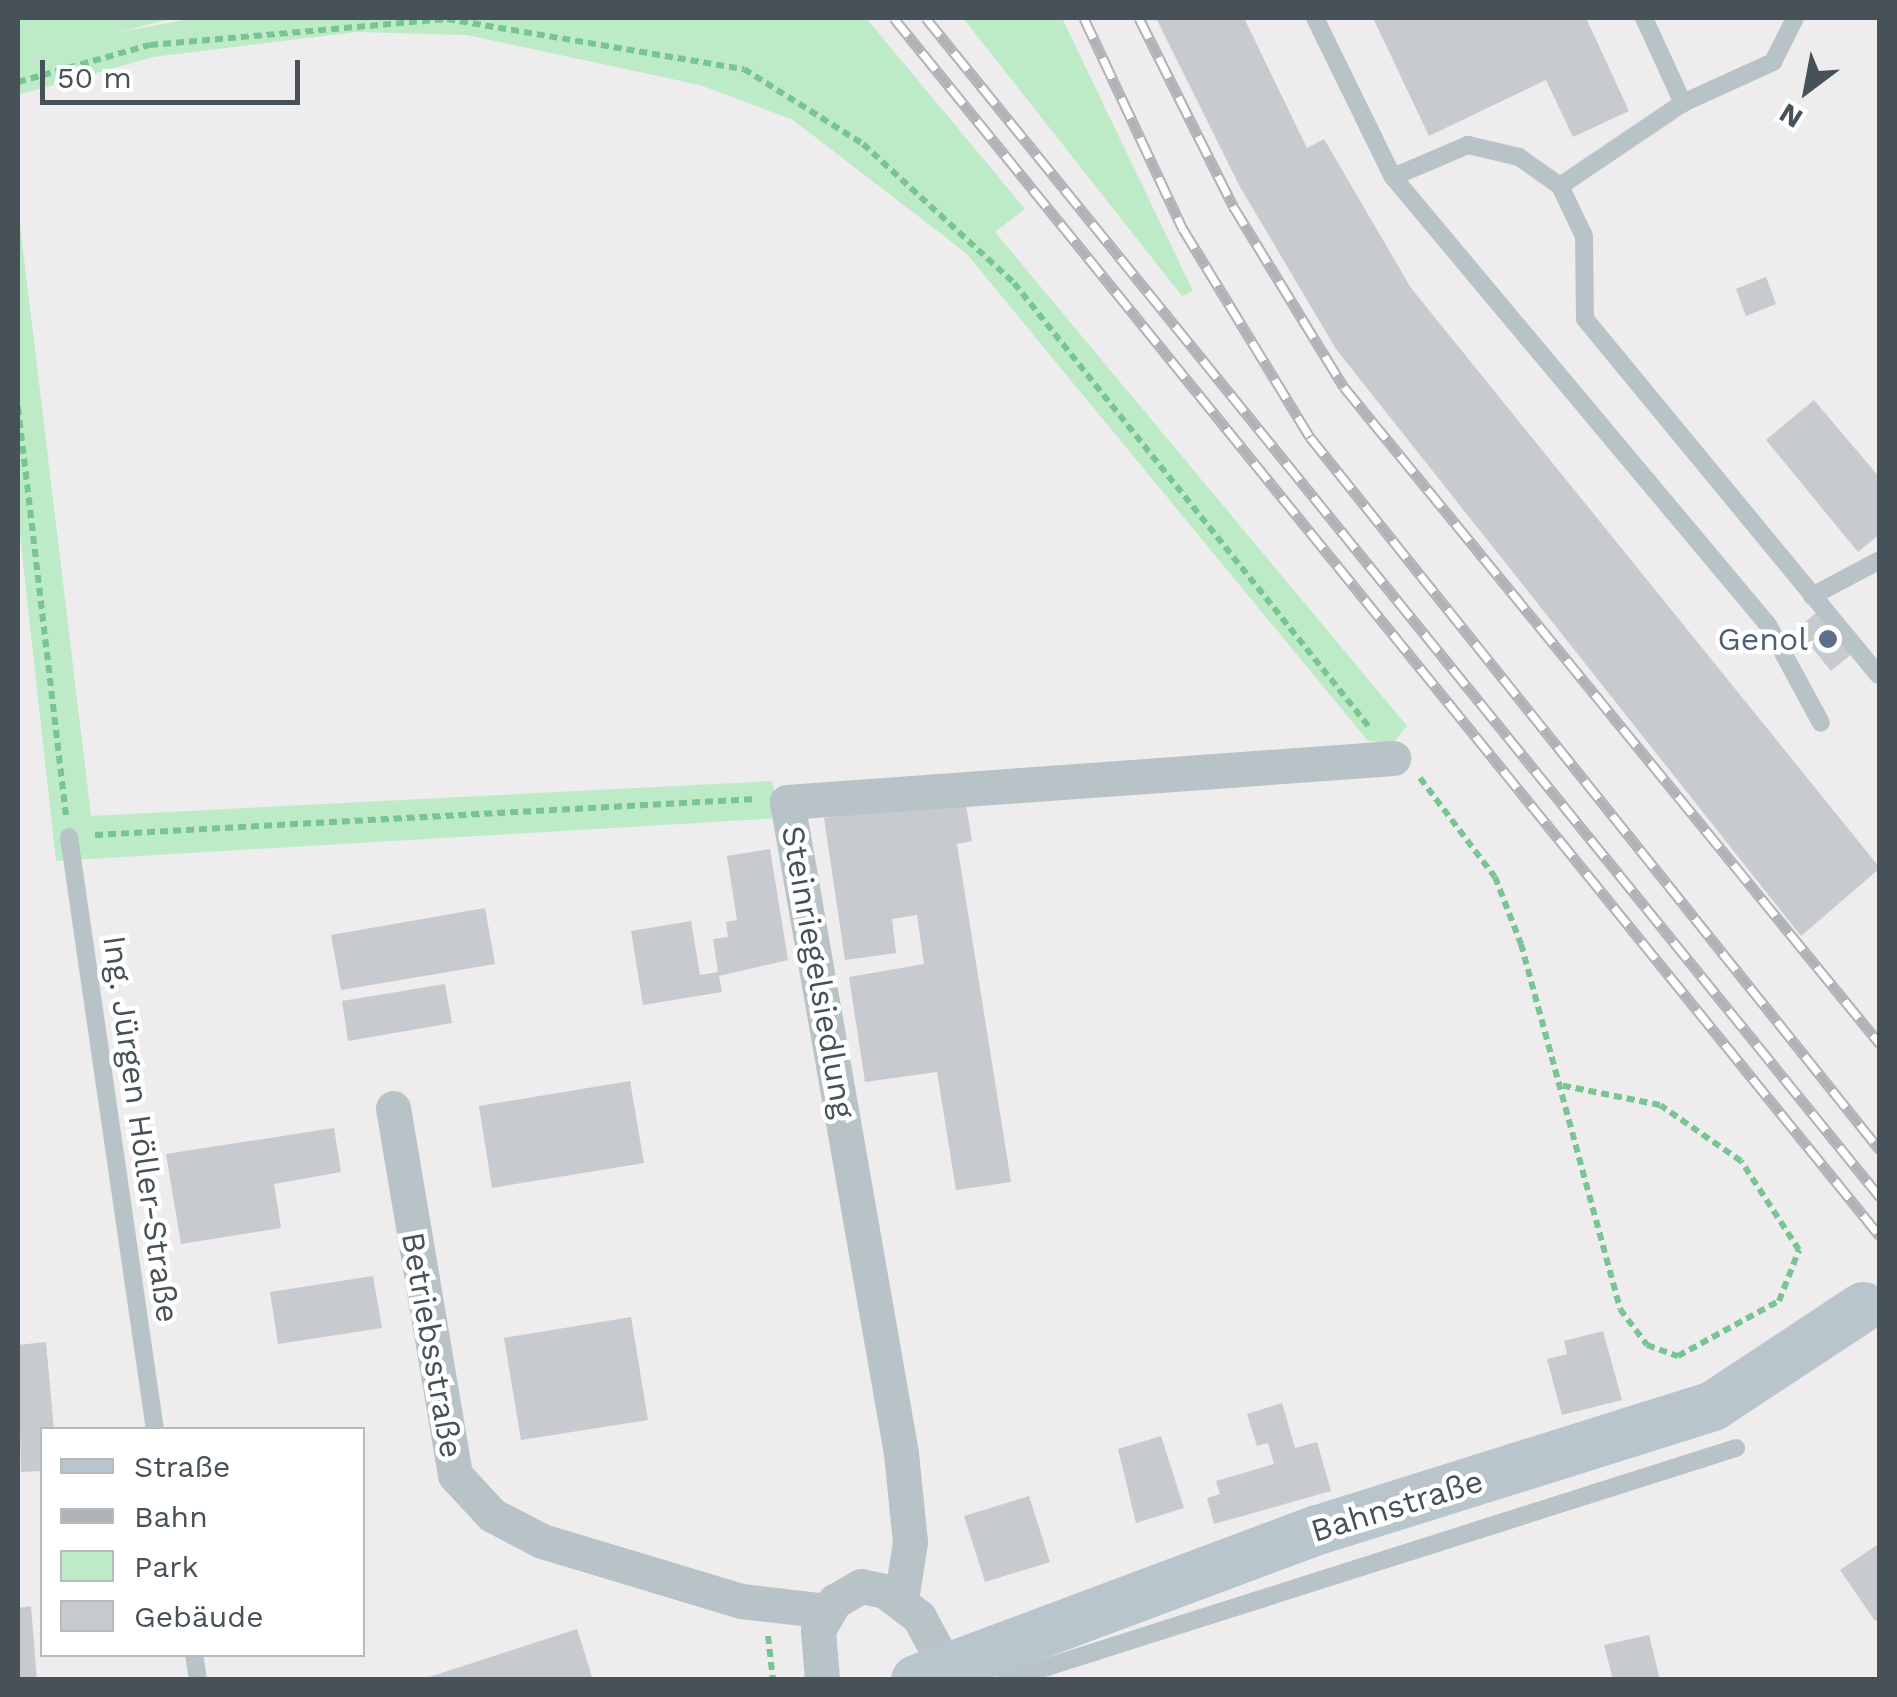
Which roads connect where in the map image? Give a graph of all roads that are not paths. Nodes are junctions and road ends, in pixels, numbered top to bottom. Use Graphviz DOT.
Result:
graph roads {
  1 [pos="1315,18"];
  2 [pos="1644,18"];
  3 [pos="1795,18"];
  4 [pos="1683,103"];
  5 [pos="1394,177"];
  6 [pos="1560,186"];
  7 [pos="1880,560"];
  8 [pos="1812,596"];
  9 [pos="1878,675"];
  10 [pos="1821,723"];
  11 [pos="1392,758"];
  12 [pos="69,837"];
  13 [pos="394,1108"];
  14 [pos="1863,1306"];
  15 [pos="155,1427"];
  16 [pos="1736,1448"];
  17 [pos="1202,1597"];
  18 [pos="900,1600"];
  19 [pos="828,1610"];
  20 [pos="1085,1638"];
  21 [pos="947,1676"];
  22 [pos="822,1680"];
  23 [pos="1006,1680"];
  1 -- 5 [label="lane"];
  2 -- 4 [label="lane"];
  3 -- 4 [label="lane"];
  4 -- 6 [label="lane"];
  5 -- 6 [label="lane"];
  5 -- 10 [label="lane"];
  6 -- 8 [label="lane"];
  7 -- 8 [label="lane"];
  8 -- 9 [label="lane"];
  11 -- 18 [label="street, Steinriegelsiedlung"];
  12 -- 15 [label="lane, Ing. Jürgen Höller-Straße"];
  13 -- 19 [label="street, Betriebsstraße"];
  14 -- 17 [label="main road, Bahnstraße"];
  16 -- 17 [label="lane"];
  17 -- 20 [label="main road, Bahnstraße"];
  18 -- 19 [label="street"];
  18 -- 21 [label="street"];
  19 -- 22 [label="street"];
  20 -- 21 [label="main road, Bahnstraße"];
  20 -- 23 [label="lane"];
}
